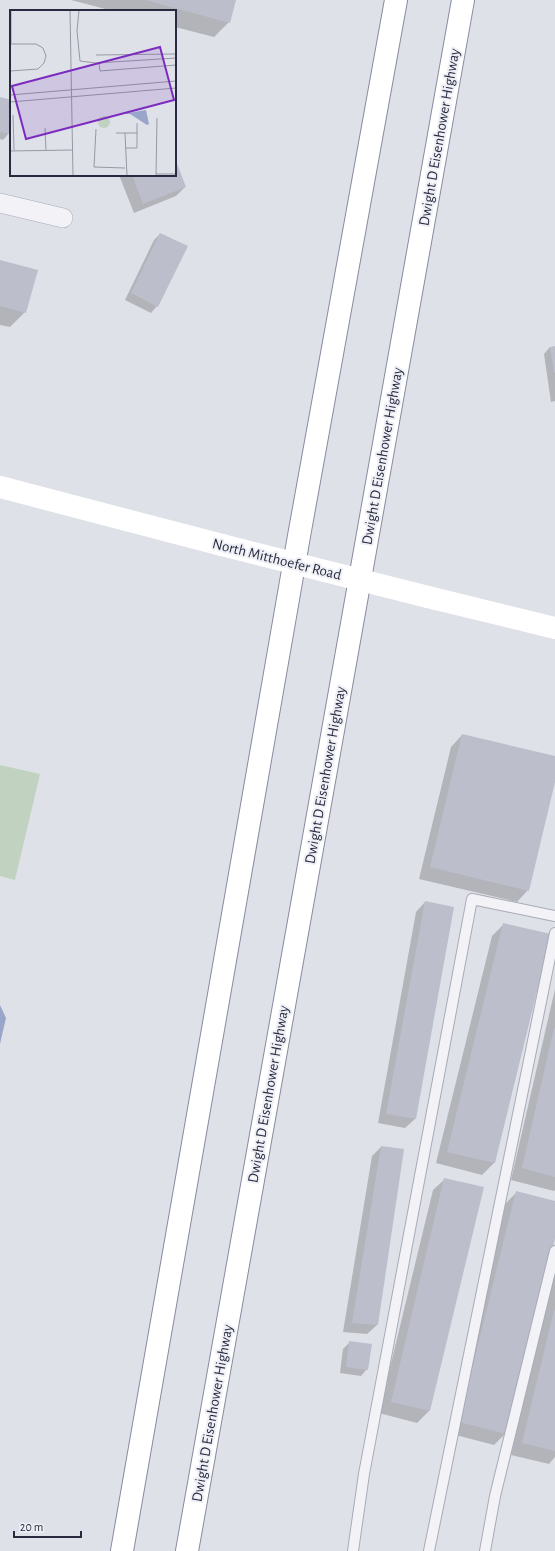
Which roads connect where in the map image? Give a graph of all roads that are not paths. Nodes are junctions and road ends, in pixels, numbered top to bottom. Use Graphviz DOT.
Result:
graph roads {
  1 [pos="396,0"];
  2 [pos="463,0"];
  3 [pos="0,203"];
  4 [pos="63,218"];
  5 [pos="0,487"];
  6 [pos="555,628"];
  7 [pos="555,916"];
  8 [pos="555,933"];
  9 [pos="555,1251"];
  10 [pos="122,1551"];
  11 [pos="187,1551"];
  12 [pos="353,1551"];
  13 [pos="429,1551"];
  14 [pos="485,1551"];
  1 -- 10 [label="main road"];
  2 -- 11 [label="main road, Dwight D Eisenhower Highway"];
  3 -- 4 [label="street"];
  5 -- 6 [label="main road, North Mitthoefer Road, bridge"];
  7 -- 12 [label="lane"];
  8 -- 13 [label="lane"];
  9 -- 14 [label="lane"];
}
